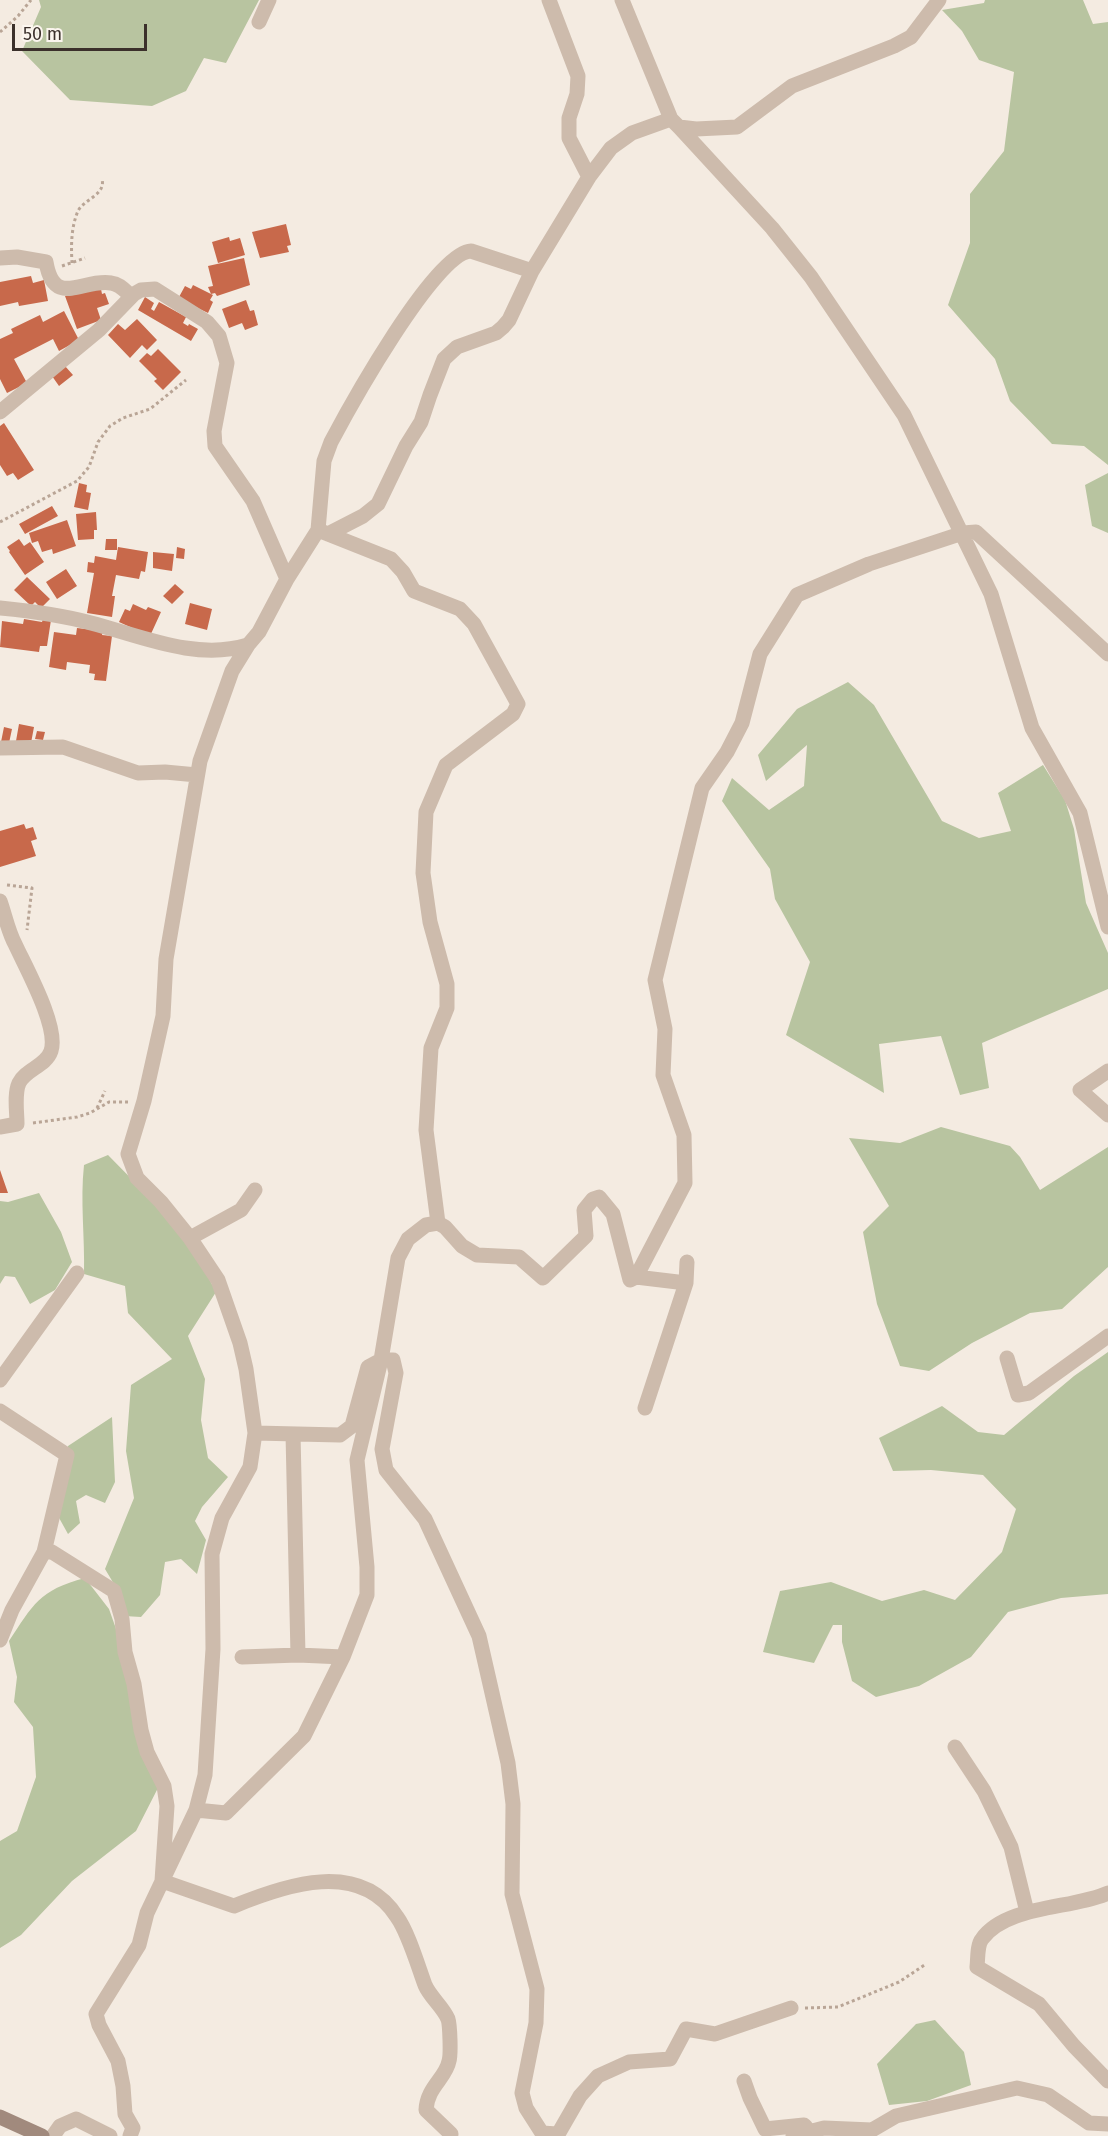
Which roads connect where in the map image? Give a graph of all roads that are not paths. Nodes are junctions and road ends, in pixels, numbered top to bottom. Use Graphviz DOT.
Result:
graph roads {
  1 [pos="269,0"];
  2 [pos="549,0"];
  3 [pos="622,0"];
  4 [pos="939,0"];
  5 [pos="259,22"];
  6 [pos="675,123"];
  7 [pos="589,177"];
  8 [pos="0,258"];
  9 [pos="532,271"];
  10 [pos="131,296"];
  11 [pos="0,412"];
  12 [pos="323,532"];
  13 [pos="963,533"];
  14 [pos="287,579"];
  15 [pos="0,608"];
  16 [pos="248,645"];
  17 [pos="1108,654"];
  18 [pos="0,748"];
  19 [pos="197,775"];
  20 [pos="0,901"];
  21 [pos="1108,927"];
  22 [pos="1108,1071"];
  23 [pos="1108,1115"];
  24 [pos="0,1127"];
  25 [pos="255,1190"];
  26 [pos="438,1223"];
  27 [pos="190,1238"];
  28 [pos="687,1262"];
  29 [pos="77,1273"];
  30 [pos="636,1276"];
  31 [pos="686,1283"];
  32 [pos="1108,1336"];
  33 [pos="1007,1358"];
  34 [pos="381,1360"];
  35 [pos="0,1380"];
  36 [pos="645,1408"];
  37 [pos="0,1411"];
  38 [pos="255,1433"];
  39 [pos="293,1434"];
  40 [pos="44,1552"];
  41 [pos="0,1640"];
  42 [pos="298,1655"];
  43 [pos="343,1657"];
  44 [pos="242,1658"];
  45 [pos="955,1747"];
  46 [pos="196,1810"];
  47 [pos="162,1881"];
  48 [pos="1108,1893"];
  49 [pos="1027,1912"];
  50 [pos="791,2008"];
  51 [pos="744,2081"];
  52 [pos="1108,2081"];
  53 [pos="0,2117"];
  54 [pos="1108,2124"];
  55 [pos="811,2132"];
  56 [pos="451,2134"];
  57 [pos="557,2135"];
  58 [pos="42,2136"];
  59 [pos="53,2136"];
  60 [pos="110,2136"];
  61 [pos="130,2136"];
  62 [pos="793,2136"];
  1 -- 5 [label="street"];
  2 -- 7 [label="street"];
  3 -- 6 [label="street"];
  4 -- 6 [label="street"];
  6 -- 7 [label="street"];
  6 -- 13 [label="street"];
  7 -- 9 [label="street"];
  8 -- 10 [label="street"];
  9 -- 12 [label="street"];
  9 -- 12 [label="street"];
  10 -- 11 [label="street"];
  10 -- 14 [label="street"];
  12 -- 14 [label="street"];
  12 -- 26 [label="street"];
  13 -- 17 [label="street"];
  13 -- 21 [label="street"];
  13 -- 30 [label="street"];
  14 -- 16 [label="street"];
  15 -- 16 [label="street"];
  16 -- 19 [label="street"];
  18 -- 19 [label="street"];
  19 -- 27 [label="street"];
  20 -- 24 [label="street"];
  22 -- 23 [label="street"];
  25 -- 27 [label="street"];
  26 -- 30 [label="street"];
  26 -- 34 [label="street"];
  27 -- 38 [label="street"];
  28 -- 31 [label="street"];
  29 -- 35 [label="street"];
  30 -- 31 [label="street"];
  31 -- 36 [label="street"];
  32 -- 33 [label="street"];
  34 -- 39 [label="street"];
  34 -- 43 [label="street"];
  34 -- 57 [label="street"];
  37 -- 40 [label="street"];
  38 -- 39 [label="street"];
  38 -- 46 [label="street"];
  39 -- 42 [label="street"];
  40 -- 41 [label="street"];
  40 -- 47 [label="street"];
  42 -- 43 [label="street"];
  42 -- 44 [label="street"];
  43 -- 46 [label="street"];
  45 -- 49 [label="street"];
  46 -- 47 [label="street"];
  47 -- 56 [label="street"];
  47 -- 61 [label="street"];
  48 -- 49 [label="street"];
  49 -- 52 [label="street"];
  50 -- 57 [label="street"];
  51 -- 55 [label="street"];
  53 -- 58 [label="main road"];
  54 -- 55 [label="street"];
  55 -- 62 [label="street"];
  59 -- 60 [label="street"];
}
